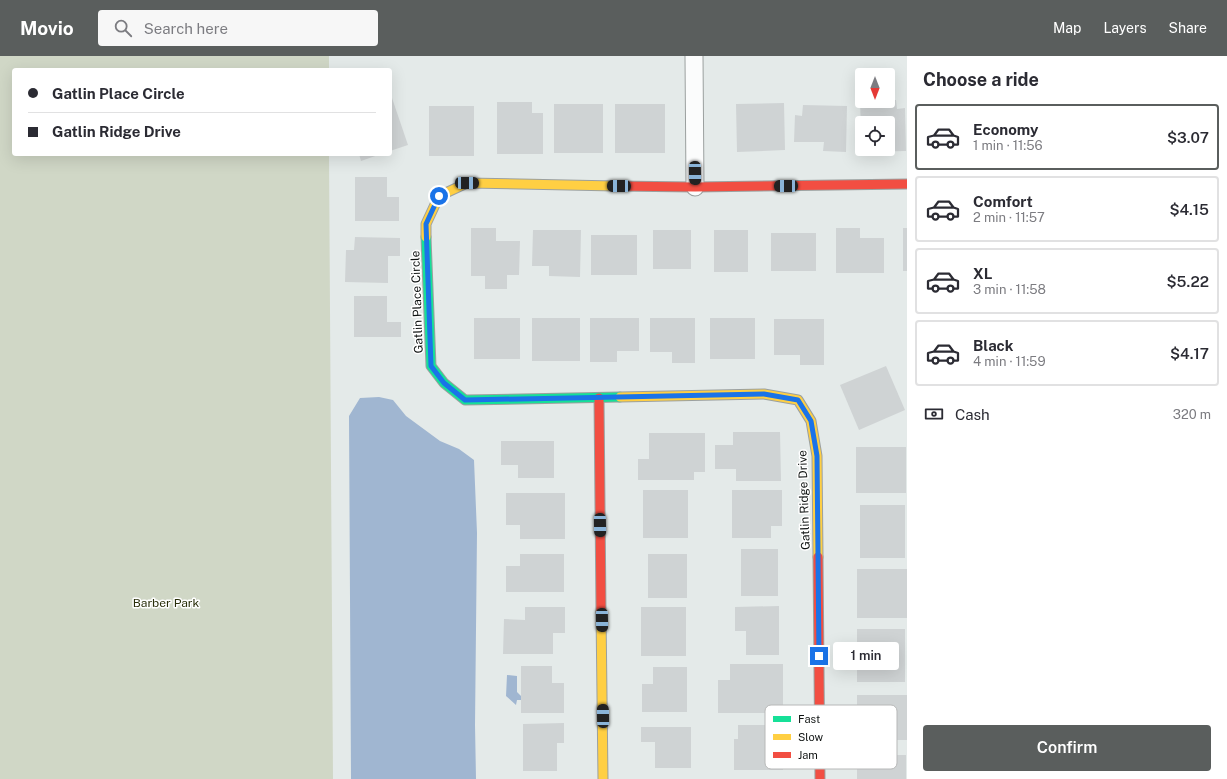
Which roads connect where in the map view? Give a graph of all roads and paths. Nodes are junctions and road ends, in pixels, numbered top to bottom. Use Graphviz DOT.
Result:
graph roads {
  1 [pos="694,56"];
  2 [pos="907,184"];
  3 [pos="695,187"];
  4 [pos="599,398"];
  5 [pos="819,705"];
  6 [pos="820,769"];
  7 [pos="603,779"];
  8 [pos="820,779"];
  1 -- 3 [label="street"];
  2 -- 3 [label="street, Gatlin Place Circle"];
  3 -- 4 [label="street, Gatlin Place Circle"];
  4 -- 5 [label="street, Gatlin Ridge Drive"];
  4 -- 7 [label="street"];
  6 -- 8 [label="street, Gatlin Ridge Drive"];
}
